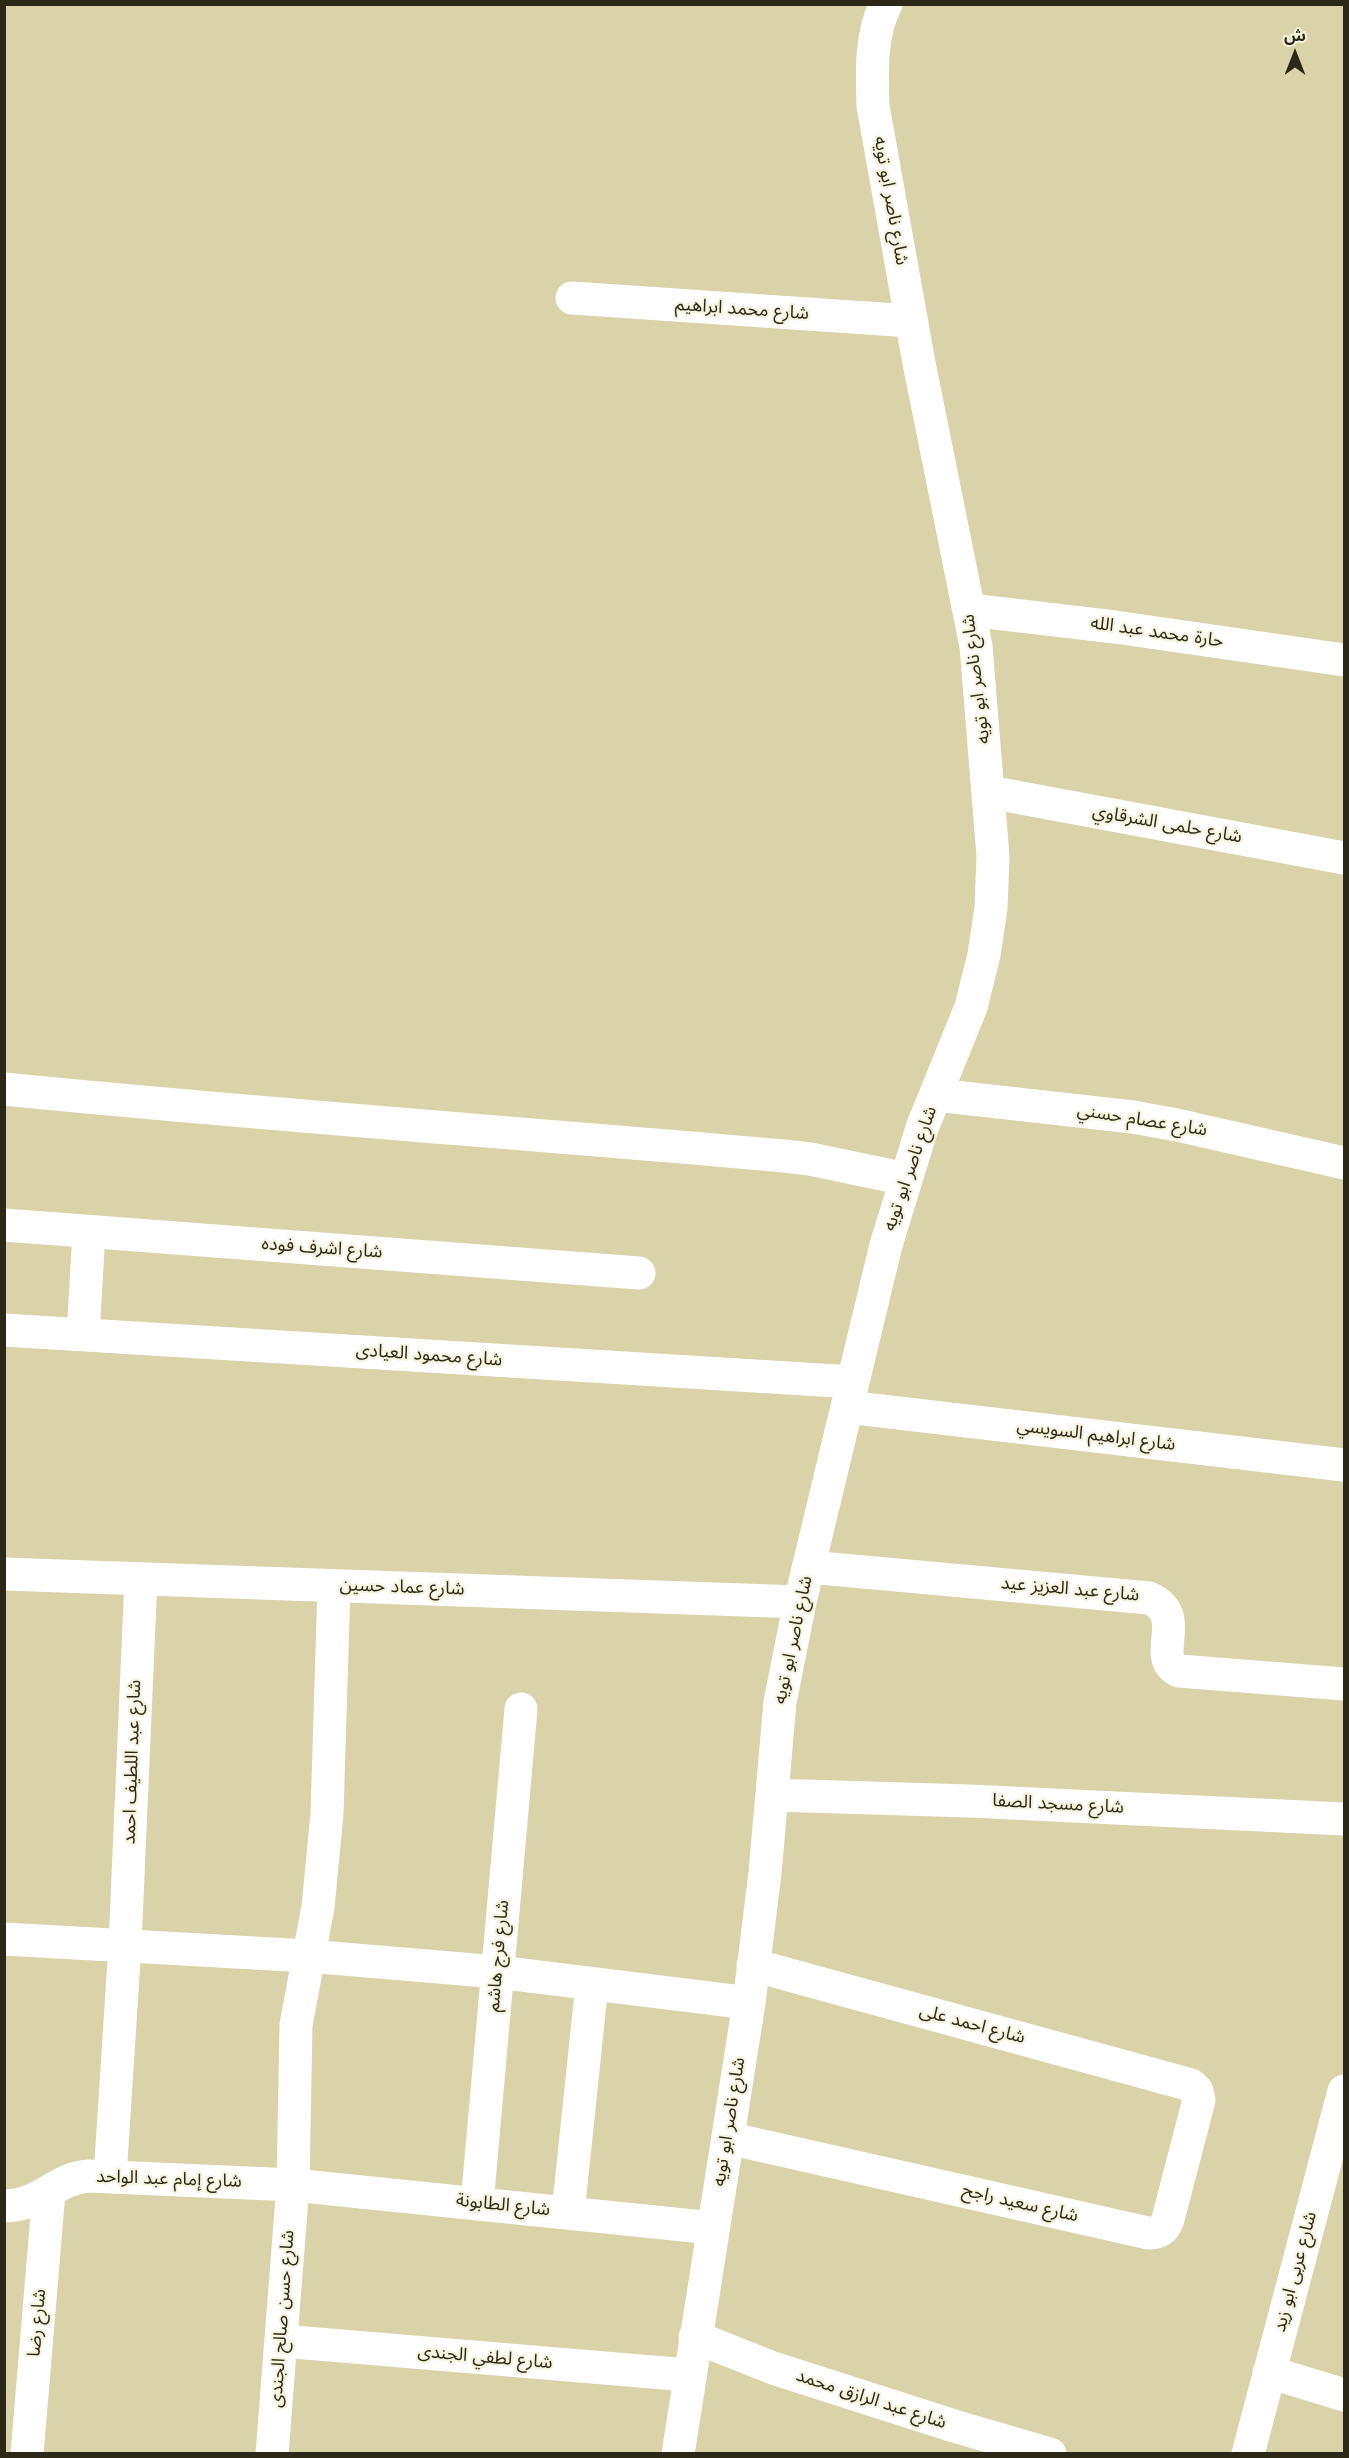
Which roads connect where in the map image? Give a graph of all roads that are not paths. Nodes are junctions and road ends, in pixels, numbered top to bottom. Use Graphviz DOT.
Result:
graph roads {
  1 [pos="876,8"];
  2 [pos="572,298"];
  3 [pos="911,321"];
  4 [pos="970,610"];
  5 [pos="1344,660"];
  6 [pos="989,792"];
  7 [pos="1344,858"];
  8 [pos="4,1089"];
  9 [pos="936,1095"];
  10 [pos="1344,1163"];
  11 [pos="906,1179"];
  12 [pos="4,1225"];
  13 [pos="89,1232"];
  14 [pos="639,1273"];
  15 [pos="4,1330"];
  16 [pos="83,1335"];
  17 [pos="850,1395"];
  18 [pos="1344,1465"];
  19 [pos="809,1566"];
  20 [pos="4,1574"];
  21 [pos="141,1579"];
  22 [pos="334,1586"];
  23 [pos="800,1602"];
  24 [pos="1344,1684"];
  25 [pos="520,1709"];
  26 [pos="772,1795"];
  27 [pos="1344,1819"];
  28 [pos="4,1939"];
  29 [pos="125,1945"];
  30 [pos="308,1956"];
  31 [pos="753,1965"];
  32 [pos="498,1972"];
  33 [pos="592,1984"];
  34 [pos="749,2003"];
  35 [pos="1191,2085"];
  36 [pos="1344,2091"];
  37 [pos="728,2138"];
  38 [pos="110,2177"];
  39 [pos="294,2185"];
  40 [pos="49,2192"];
  41 [pos="477,2204"];
  42 [pos="4,2206"];
  43 [pos="568,2213"];
  44 [pos="713,2228"];
  45 [pos="695,2337"];
  46 [pos="282,2341"];
  47 [pos="1269,2372"];
  48 [pos="688,2375"];
  49 [pos="1344,2395"];
  50 [pos="27,2454"];
  51 [pos="272,2454"];
  52 [pos="678,2454"];
  53 [pos="1050,2454"];
  54 [pos="1248,2454"];
  1 -- 3 [label="street, شارع ناصر ابو تويه"];
  2 -- 3 [label="street, شارع محمد ابراهيم"];
  3 -- 4 [label="street, شارع ناصر ابو تويه"];
  4 -- 5 [label="street, حارة محمد عبد الله"];
  4 -- 6 [label="street, شارع ناصر ابو تويه"];
  6 -- 7 [label="street, شارع حلمى الشرقاوي"];
  6 -- 9 [label="street, شارع ناصر ابو تويه"];
  8 -- 11 [label="street"];
  9 -- 10 [label="street, شارع عصام حسني"];
  9 -- 11 [label="street, شارع ناصر ابو تويه"];
  11 -- 17 [label="street, شارع ناصر ابو تويه"];
  12 -- 13 [label="street, شارع اشرف فوده"];
  13 -- 14 [label="street, شارع اشرف فوده"];
  13 -- 16 [label="street"];
  15 -- 16 [label="street, شارع محمود العيادى"];
  16 -- 17 [label="street, شارع محمود العيادى"];
  17 -- 18 [label="street, شارع ابراهيم السويسي"];
  17 -- 19 [label="street, شارع ناصر ابو تويه"];
  19 -- 23 [label="street, شارع ناصر ابو تويه"];
  19 -- 24 [label="street, شارع عبد العزيز عيد"];
  20 -- 21 [label="street, شارع عماد حسين"];
  21 -- 22 [label="street, شارع عماد حسين"];
  21 -- 29 [label="street, شارع عبد اللطيف احمد"];
  22 -- 23 [label="street, شارع عماد حسين"];
  22 -- 30 [label="street, شارع حسن صالح الجندى"];
  23 -- 26 [label="street, شارع ناصر ابو تويه"];
  25 -- 32 [label="street, شارع فرج هاشم"];
  26 -- 27 [label="street, شارع مسجد الصفا"];
  26 -- 31 [label="street, شارع ناصر ابو تويه"];
  28 -- 29 [label="street"];
  29 -- 30 [label="street"];
  29 -- 38 [label="street, شارع عبد اللطيف احمد"];
  30 -- 32 [label="street"];
  30 -- 39 [label="street, شارع حسن صالح الجندى"];
  31 -- 34 [label="street, شارع ناصر ابو تويه"];
  31 -- 35 [label="street, شارع احمد على"];
  32 -- 33 [label="street"];
  32 -- 41 [label="street, شارع فرج هاشم"];
  33 -- 34 [label="street"];
  33 -- 43 [label="street"];
  34 -- 37 [label="street, شارع ناصر ابو تويه"];
  35 -- 37 [label="street, شارع سعيد راجح"];
  36 -- 47 [label="street, شارع عربى ابو زيد"];
  37 -- 44 [label="street, شارع ناصر ابو تويه"];
  38 -- 39 [label="street, شارع إمام عبد الواحد"];
  38 -- 40 [label="street, شارع إمام عبد الواحد"];
  39 -- 41 [label="street, شارع الطابونة"];
  39 -- 46 [label="street, شارع حسن صالح الجندى"];
  40 -- 42 [label="street, شارع إمام عبد الواحد"];
  40 -- 50 [label="street, شارع رضا"];
  41 -- 43 [label="street, شارع الطابونة"];
  43 -- 44 [label="street, شارع الطابونة"];
  44 -- 45 [label="street, شارع ناصر ابو تويه"];
  45 -- 48 [label="street, شارع ناصر ابو تويه"];
  45 -- 53 [label="street, شارع عبد الرازق محمد"];
  46 -- 48 [label="street, شارع لطفي الجندى"];
  46 -- 51 [label="street, شارع حسن صالح الجندى"];
  47 -- 49 [label="street"];
  47 -- 54 [label="street, شارع عربى ابو زيد"];
  48 -- 52 [label="street, شارع ناصر ابو تويه"];
}
